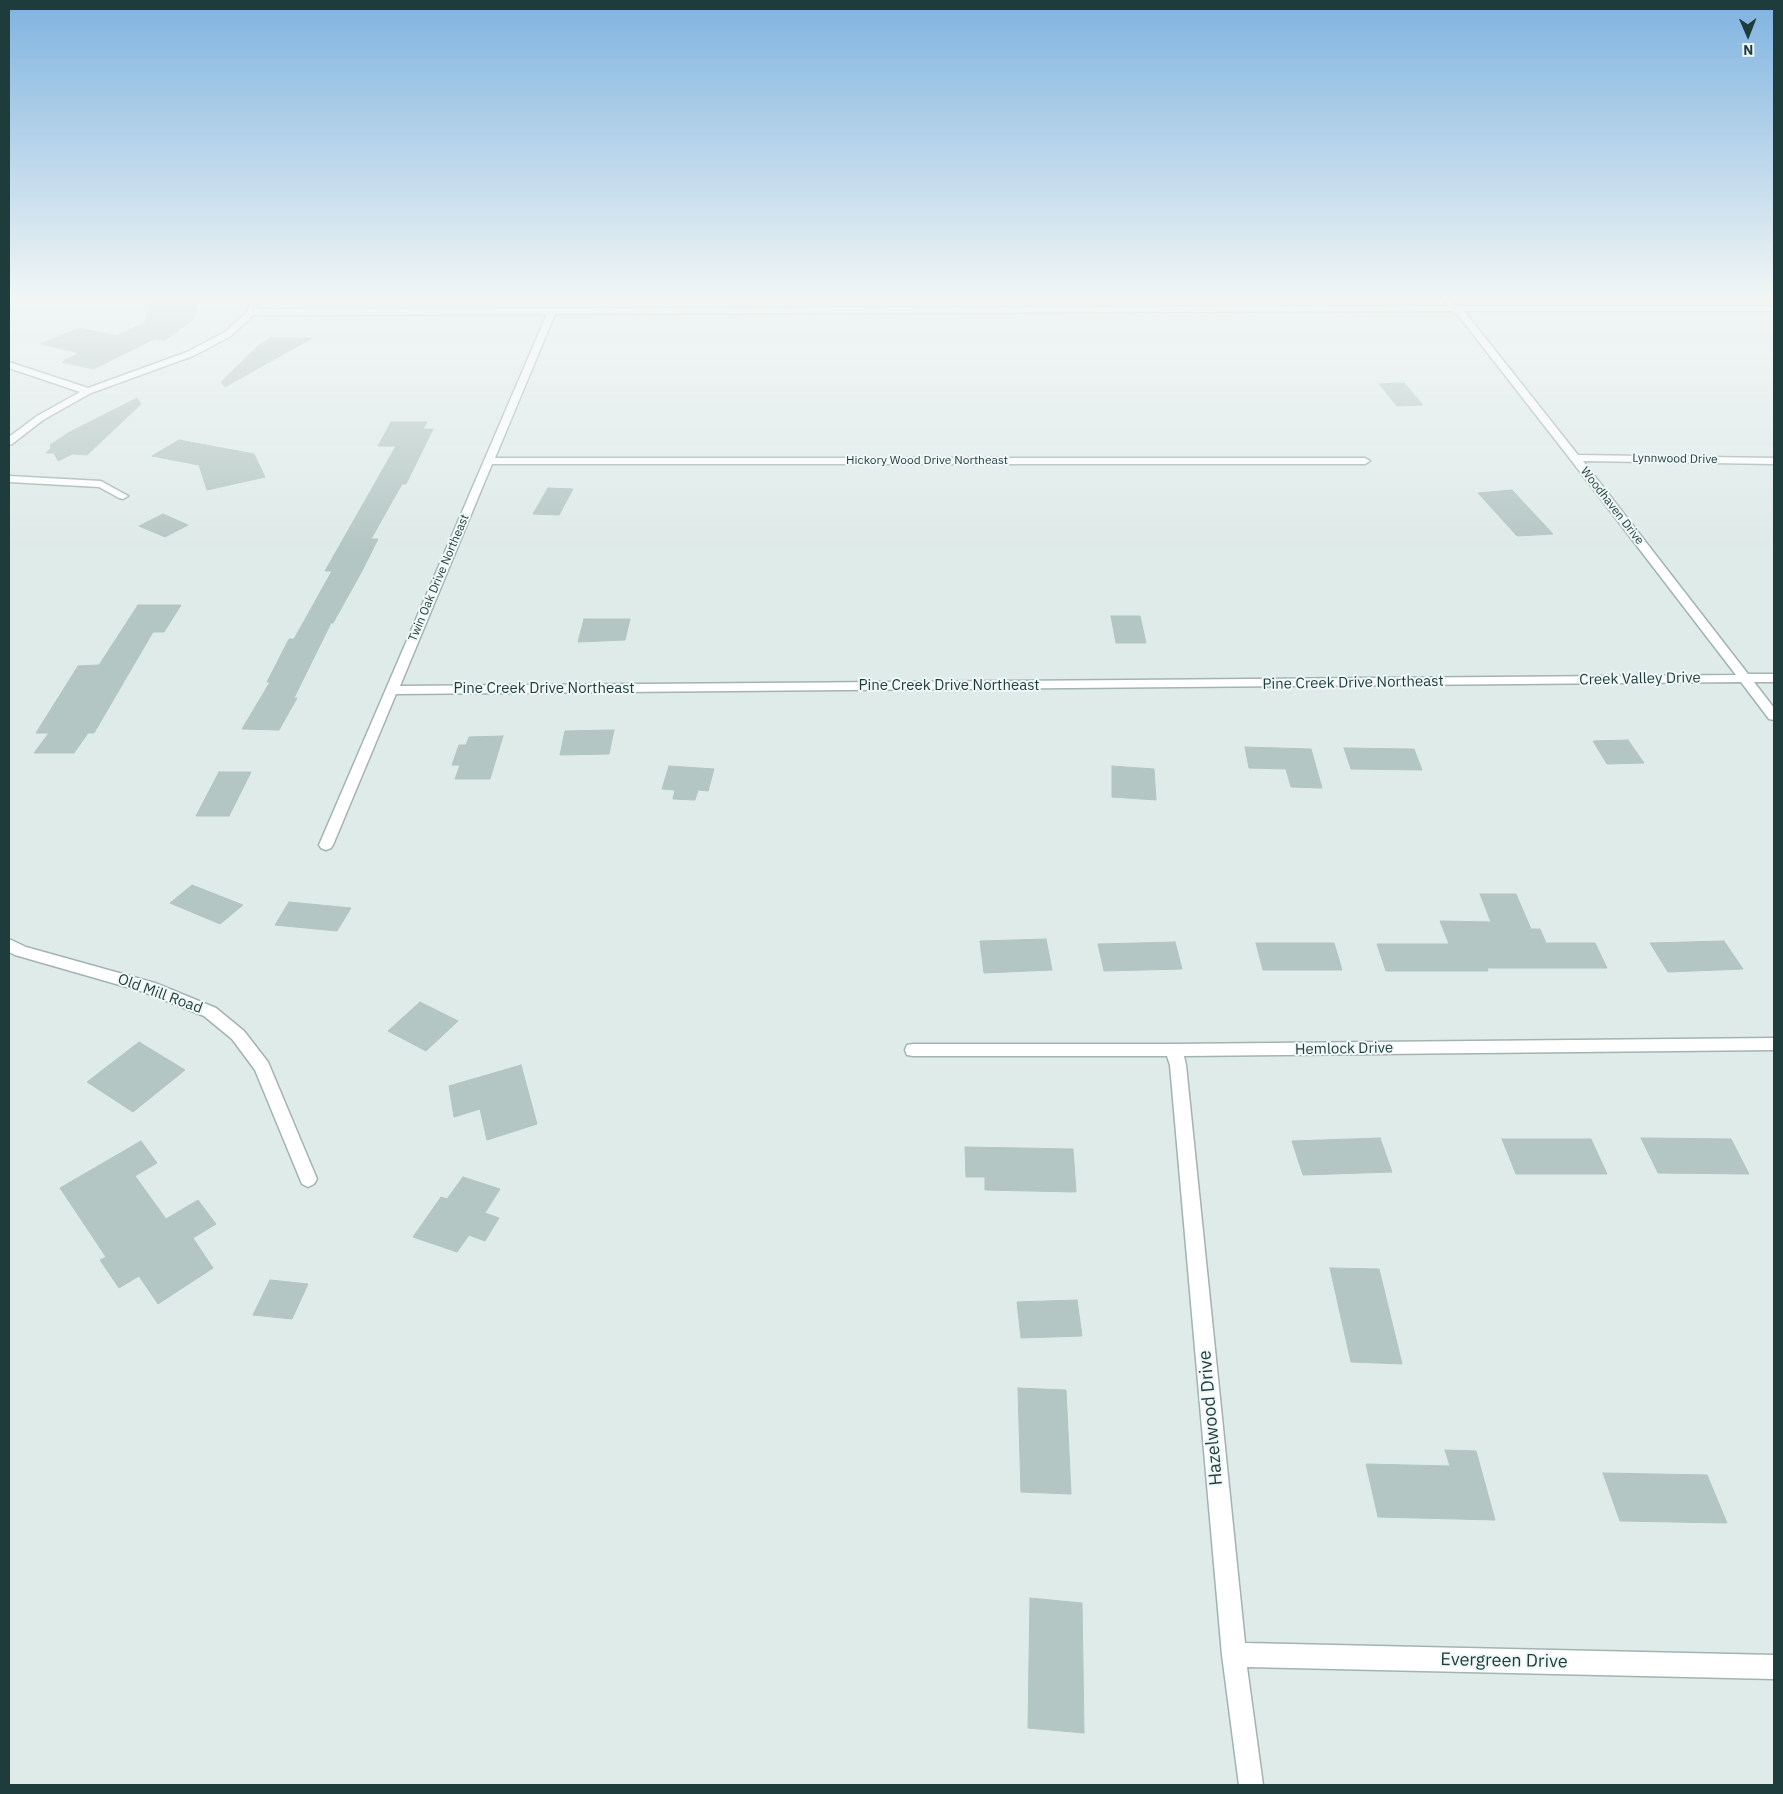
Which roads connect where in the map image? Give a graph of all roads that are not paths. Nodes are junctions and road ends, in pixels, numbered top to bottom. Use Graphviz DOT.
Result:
graph roads {
  1 [pos="60,382"];
  2 [pos="112,382"];
  3 [pos="522,382"];
  4 [pos="1515,382"];
  5 [pos="88,391"];
  6 [pos="9,442"];
  7 [pos="1575,458"];
  8 [pos="488,461"];
  9 [pos="1365,461"];
  10 [pos="1774,461"];
  11 [pos="9,479"];
  12 [pos="123,496"];
  13 [pos="1744,678"];
  14 [pos="1774,678"];
  15 [pos="1506,681"];
  16 [pos="392,690"];
  17 [pos="1774,716"];
  18 [pos="326,845"];
  19 [pos="9,945"];
  20 [pos="1774,1044"];
  21 [pos="913,1050"];
  22 [pos="1173,1050"];
  23 [pos="308,1179"];
  24 [pos="1234,1655"];
  25 [pos="1774,1667"];
  26 [pos="1251,1785"];
  1 -- 5 [label="street"];
  2 -- 5 [label="street"];
  3 -- 8 [label="street, Twin Oak Drive Northeast"];
  4 -- 7 [label="street, Woodhaven Drive"];
  5 -- 6 [label="street"];
  7 -- 10 [label="street, Lynnwood Drive"];
  7 -- 13 [label="street, Woodhaven Drive"];
  8 -- 9 [label="street, Hickory Wood Drive Northeast"];
  8 -- 16 [label="street, Twin Oak Drive Northeast"];
  11 -- 12 [label="street"];
  13 -- 14 [label="street, Creek Valley Drive"];
  13 -- 15 [label="street, Creek Valley Drive"];
  13 -- 17 [label="street, Woodhaven Drive"];
  15 -- 16 [label="street, Pine Creek Drive Northeast"];
  16 -- 18 [label="street, Twin Oak Drive Northeast"];
  19 -- 23 [label="street, Old Mill Road"];
  20 -- 22 [label="street, Hemlock Drive"];
  21 -- 22 [label="street, Hemlock Drive"];
  22 -- 24 [label="street, Hazelwood Drive"];
  24 -- 25 [label="street, Evergreen Drive"];
  24 -- 26 [label="street, Hazelwood Drive"];
}
